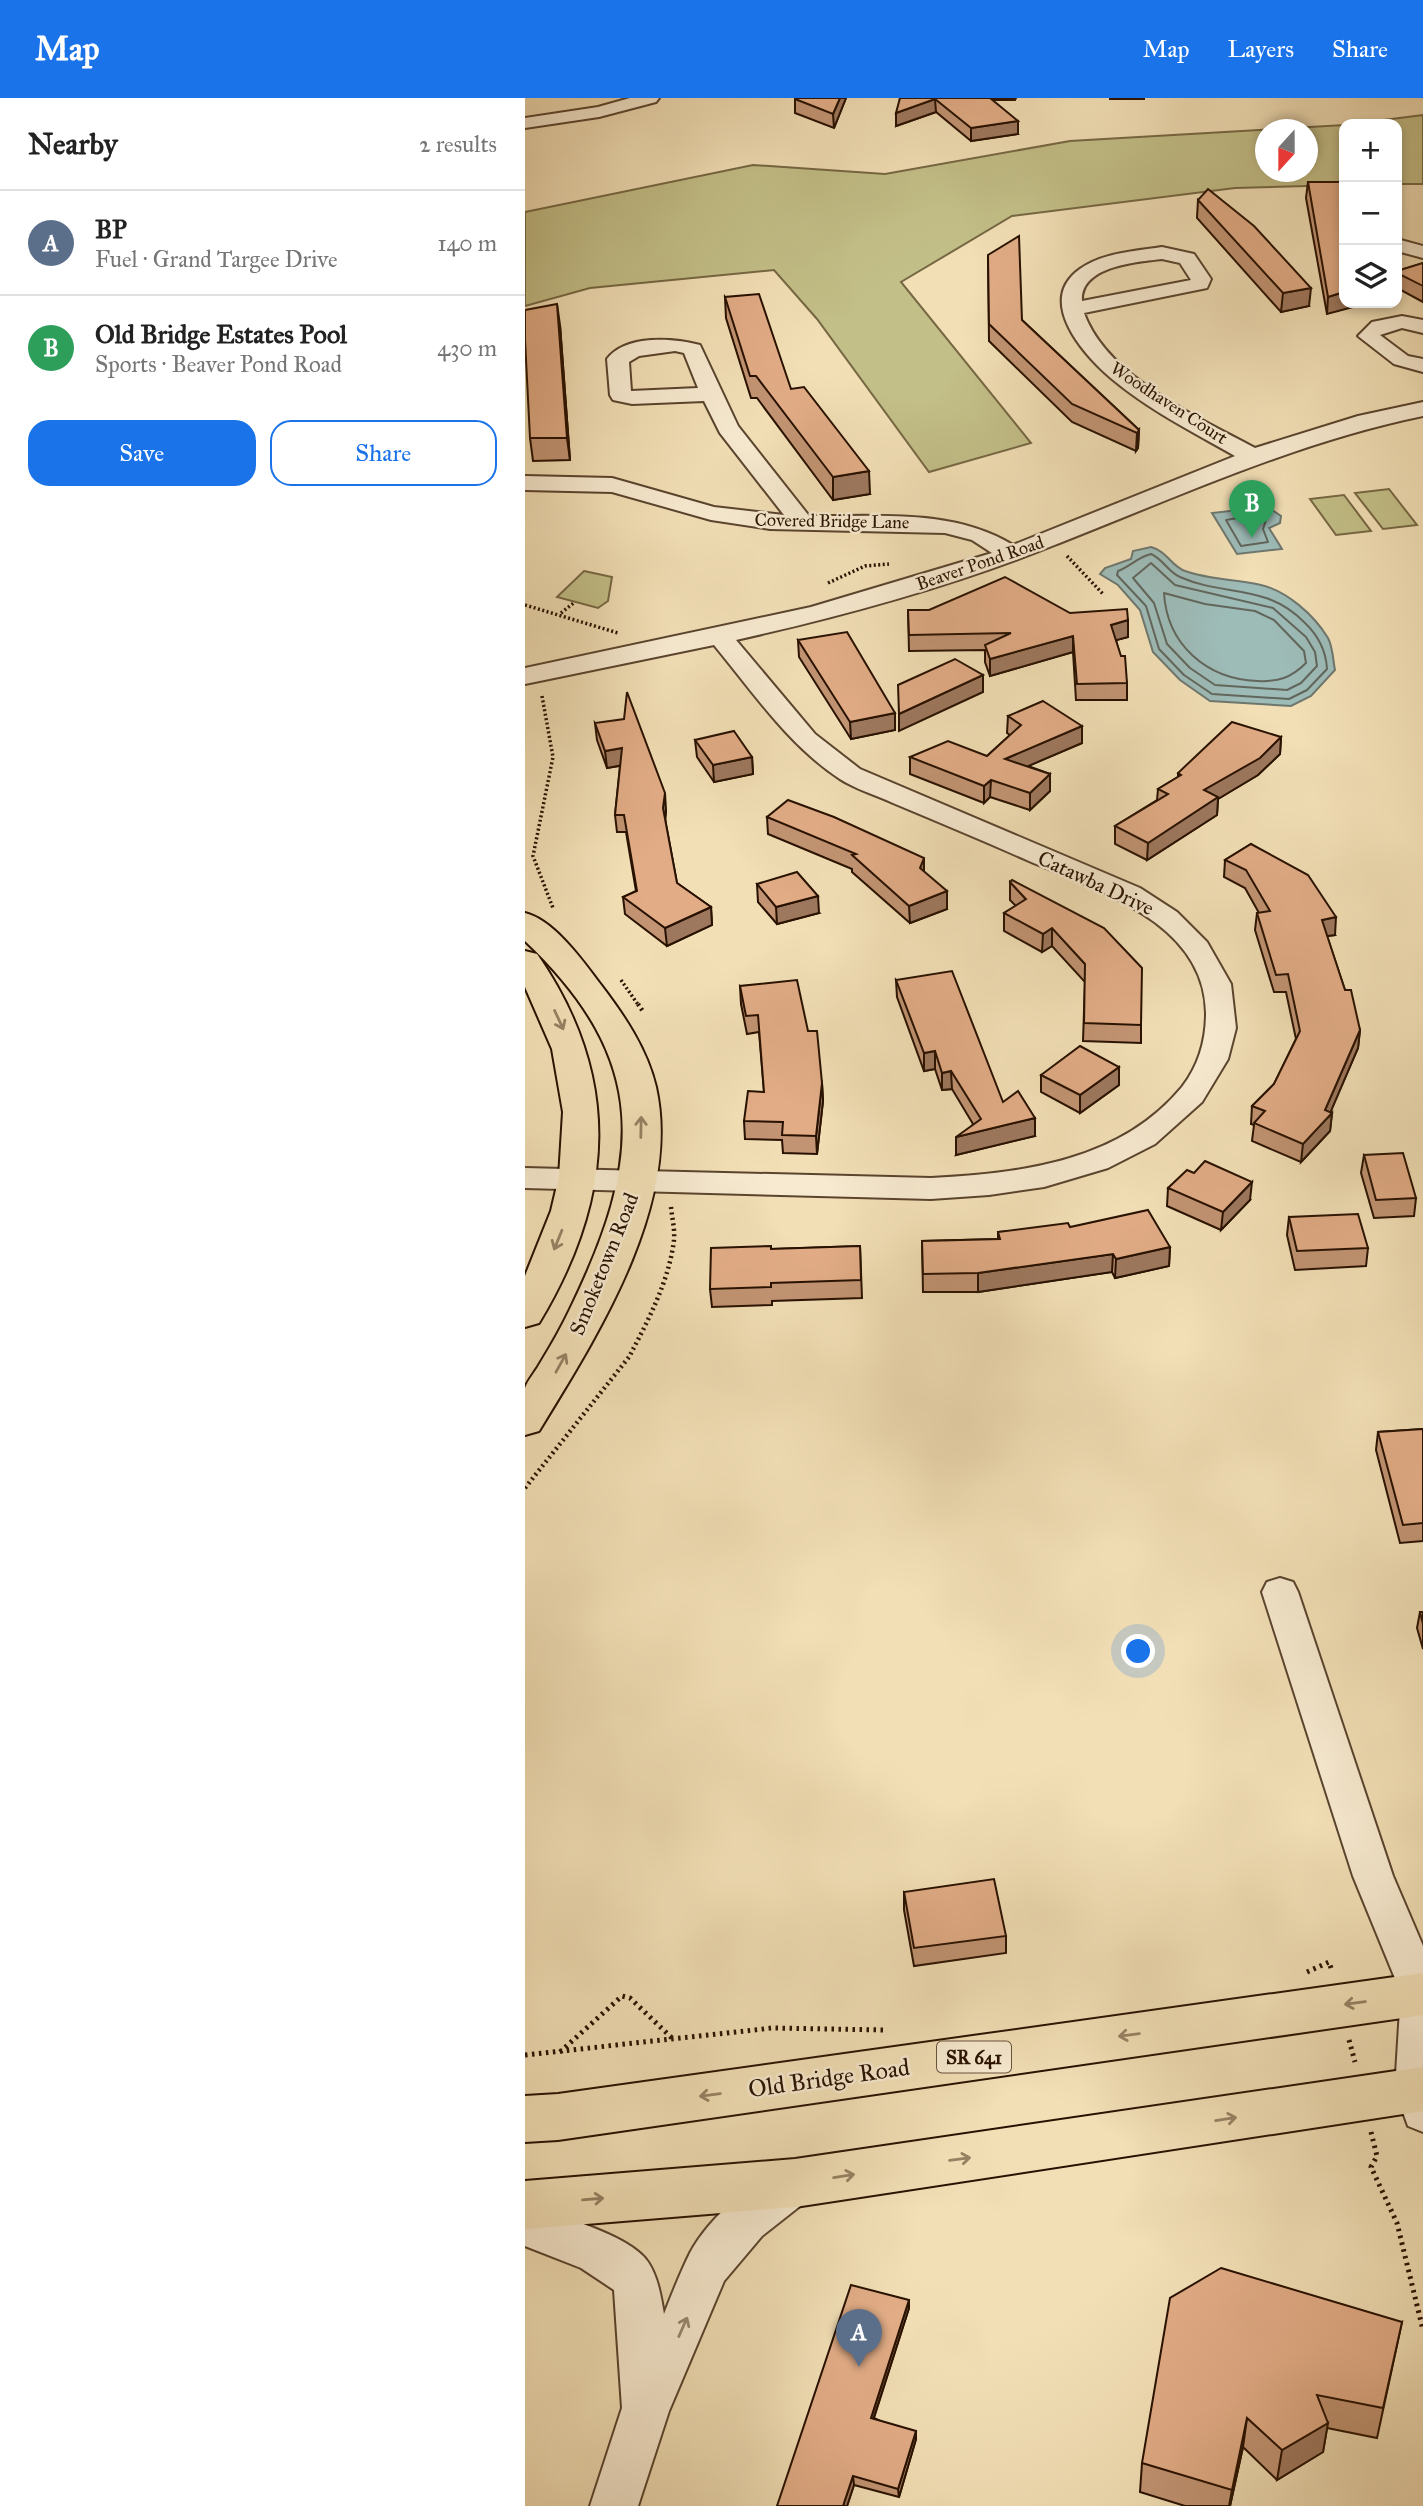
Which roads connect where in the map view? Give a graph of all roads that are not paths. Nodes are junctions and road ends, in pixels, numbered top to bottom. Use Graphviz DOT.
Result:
graph roads {
  1 [pos="650,98"];
  2 [pos="528,119"];
  3 [pos="1402,246"];
  4 [pos="1423,252"];
  5 [pos="1072,309"];
  6 [pos="1423,327"];
  7 [pos="1423,366"];
  8 [pos="711,394"];
  9 [pos="1423,409"];
  10 [pos="1252,456"];
  11 [pos="525,483"];
  12 [pos="802,523"];
  13 [pos="1011,554"];
  14 [pos="719,635"];
  15 [pos="530,683"];
  16 [pos="540,917"];
  17 [pos="525,961"];
  18 [pos="525,1178"];
  19 [pos="576,1179"];
  20 [pos="637,1182"];
  21 [pos="525,1314"];
  22 [pos="525,1421"];
  23 [pos="1280,1592"];
  24 [pos="1423,1994"];
  25 [pos="1421,2094"];
  26 [pos="525,2119"];
  27 [pos="795,2183"];
  28 [pos="525,2205"];
  29 [pos="525,2225"];
  30 [pos="645,2412"];
  31 [pos="614,2506"];
  1 -- 2 [label="street"];
  3 -- 4 [label="street"];
  5 -- 5 [label="street"];
  5 -- 10 [label="street, Woodhaven Court"];
  6 -- 7 [label="street"];
  8 -- 12 [label="street"];
  9 -- 10 [label="street, Beaver Pond Road"];
  10 -- 13 [label="street, Beaver Pond Road"];
  11 -- 12 [label="street, Covered Bridge Lane"];
  12 -- 13 [label="street, Covered Bridge Lane"];
  13 -- 14 [label="street, Beaver Pond Road"];
  14 -- 15 [label="street, Beaver Pond Road"];
  14 -- 20 [label="street, Catawba Drive"];
  20 -- 16 [label="main road, Smoketown Road, one-way"];
  17 -- 19 [label="main road, one-way"];
  18 -- 19 [label="street, Catawba Drive"];
  19 -- 20 [label="street, Catawba Drive"];
  19 -- 21 [label="main road, one-way"];
  22 -- 20 [label="main road, Smoketown Road, one-way"];
  23 -- 24 [label="street"];
  24 -- 25 [label="street"];
  24 -- 26 [label="main road, Old Bridge Road / SR 641, one-way"];
  27 -- 25 [label="main road, one-way"];
  28 -- 27 [label="main road, one-way"];
  30 -- 27 [label="street, one-way"];
  29 -- 30 [label="street"];
  30 -- 31 [label="street"];
}
